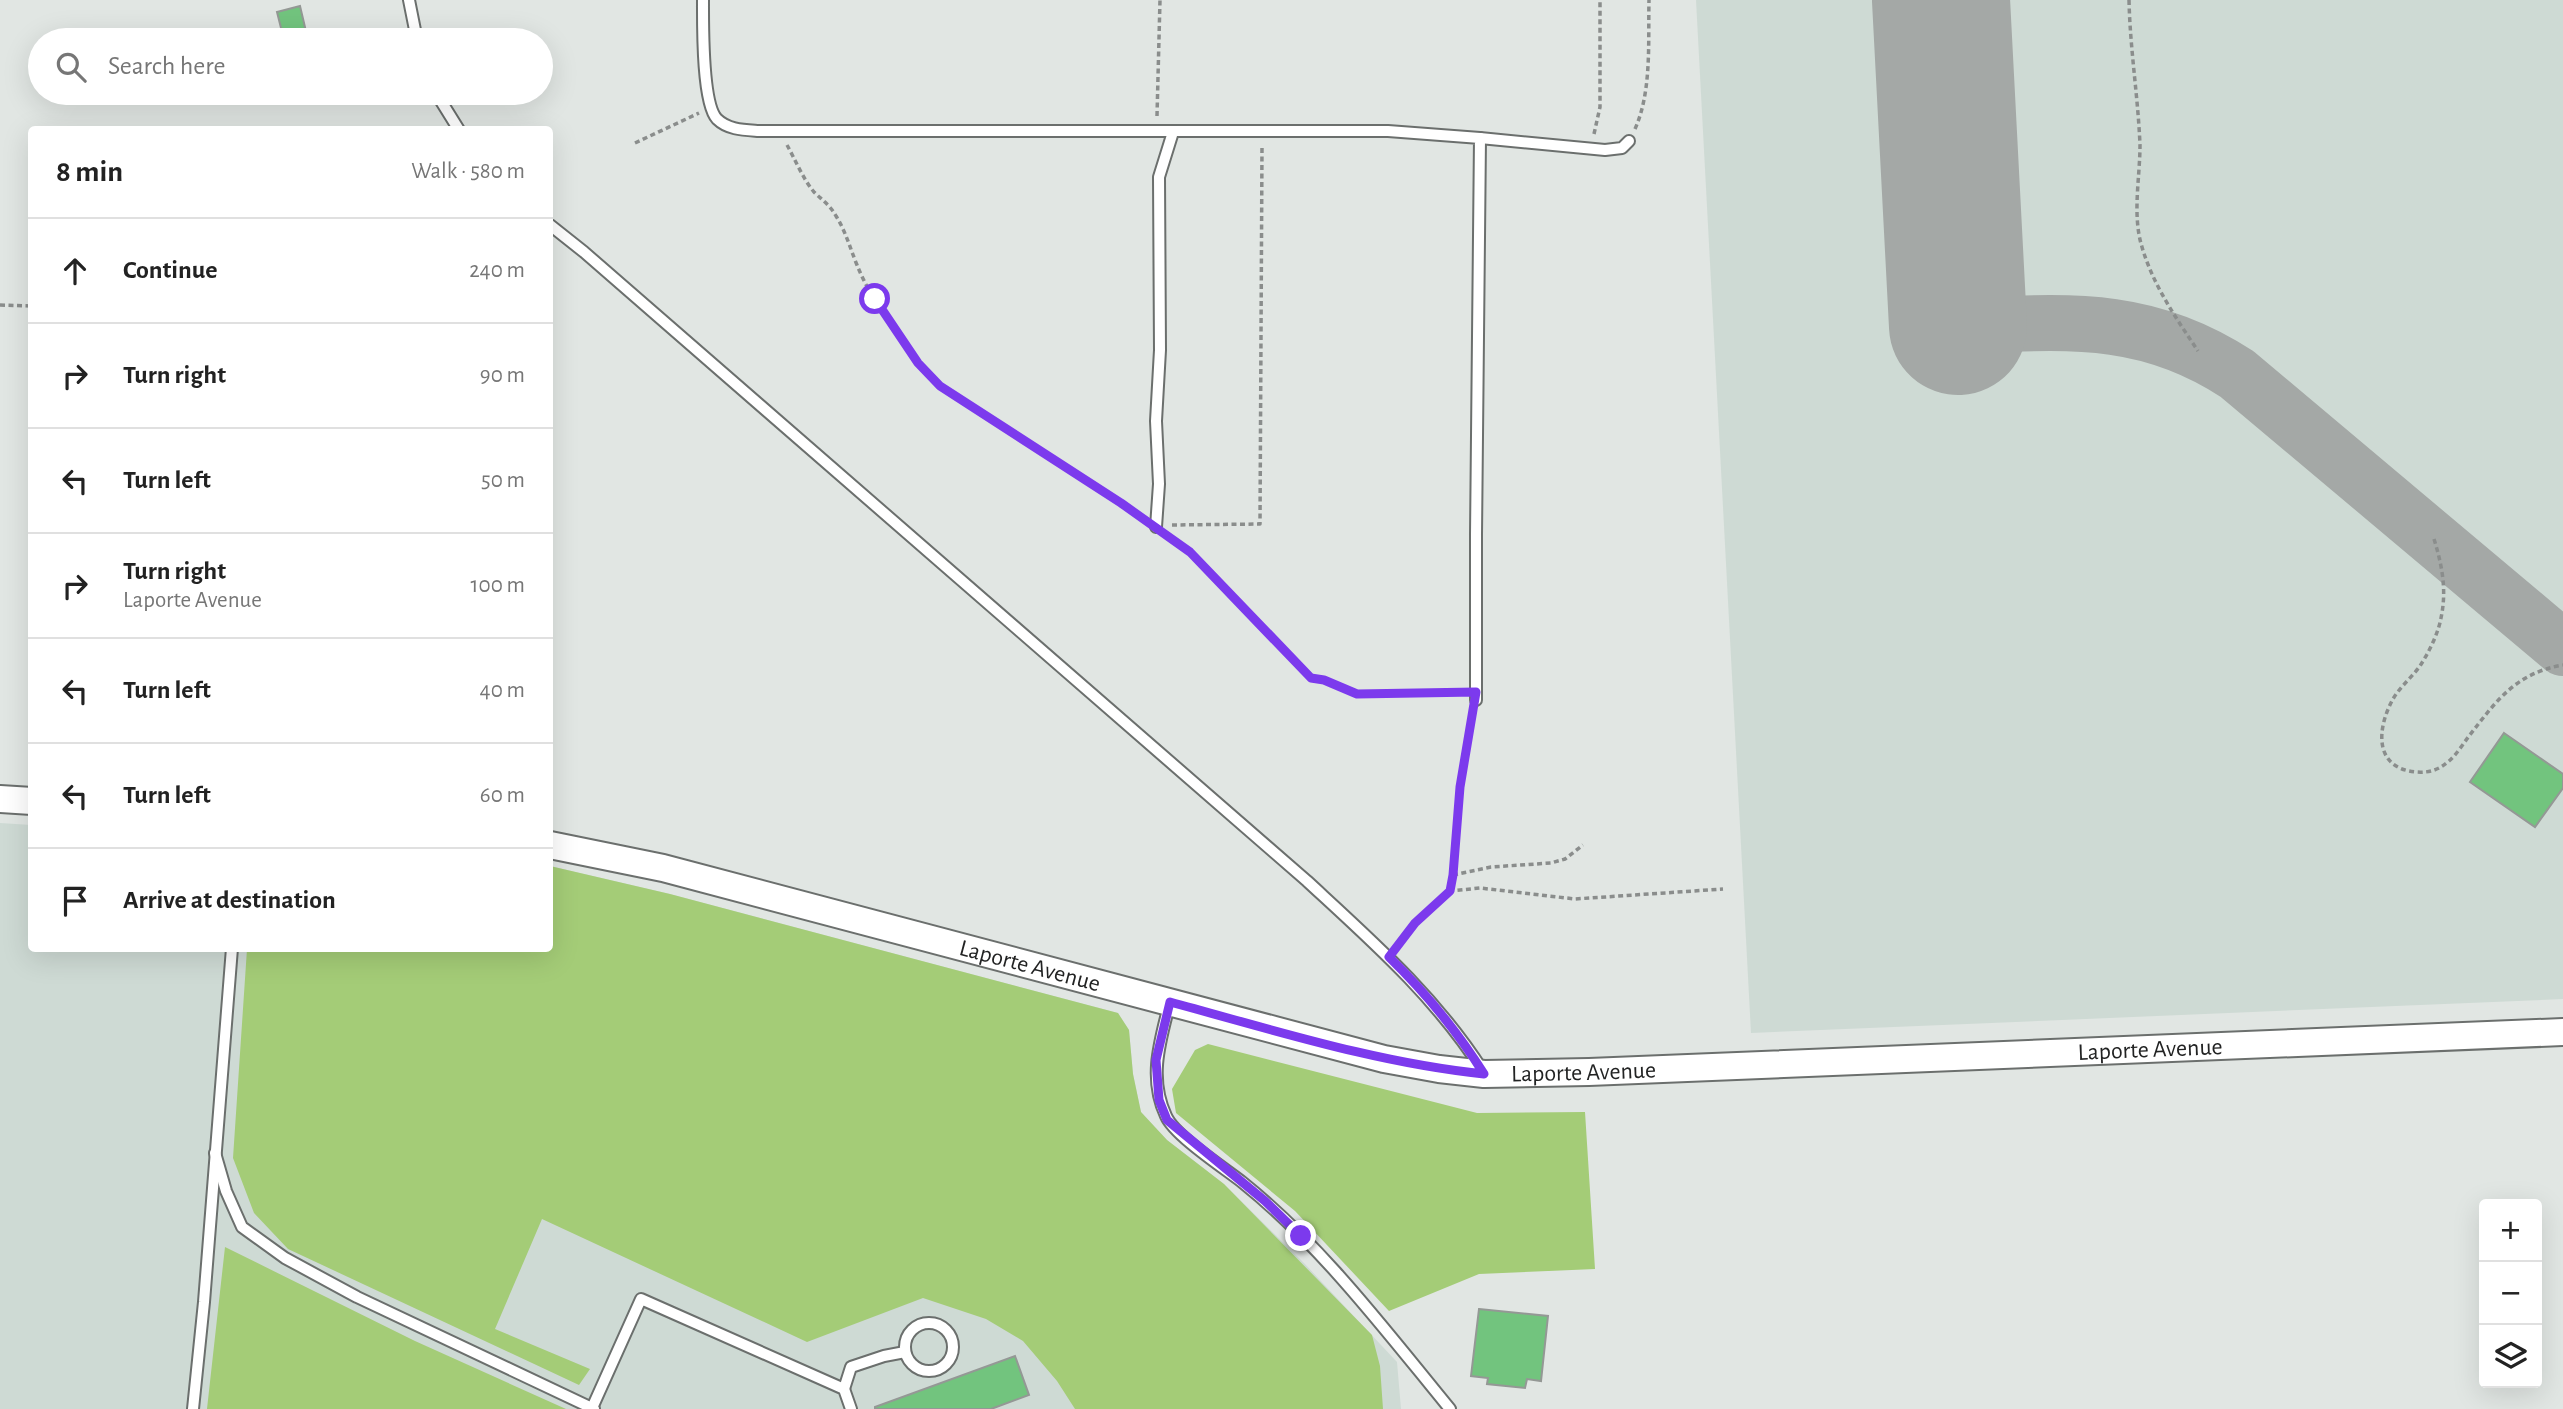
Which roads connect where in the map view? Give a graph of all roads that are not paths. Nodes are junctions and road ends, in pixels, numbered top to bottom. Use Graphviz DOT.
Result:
graph roads {
  1 [pos="409,0"];
  2 [pos="703,0"];
  3 [pos="414,28"];
  4 [pos="443,105"];
  5 [pos="457,126"];
  6 [pos="1173,132"];
  7 [pos="1480,138"];
  8 [pos="1629,141"];
  9 [pos="553,227"];
  10 [pos="1156,527"];
  11 [pos="1476,696"];
  12 [pos="0,799"];
  13 [pos="28,801"];
  14 [pos="553,846"];
  15 [pos="232,952"];
  16 [pos="1170,1002"];
  17 [pos="2563,1032"];
  18 [pos="1484,1074"];
  19 [pos="215,1153"];
  20 [pos="905,1352"];
  21 [pos="844,1389"];
  22 [pos="593,1408"];
  23 [pos="193,1409"];
  24 [pos="851,1409"];
  25 [pos="1450,1409"];
  1 -- 3 [label="lane"];
  2 -- 6 [label="lane"];
  4 -- 5 [label="lane"];
  6 -- 7 [label="lane"];
  6 -- 10 [label="lane"];
  7 -- 8 [label="lane"];
  7 -- 11 [label="lane"];
  9 -- 18 [label="lane"];
  12 -- 13 [label="street"];
  14 -- 16 [label="street, Laporte Avenue"];
  15 -- 19 [label="lane"];
  16 -- 18 [label="street, Laporte Avenue"];
  16 -- 25 [label="lane"];
  17 -- 18 [label="street, Laporte Avenue"];
  19 -- 22 [label="lane"];
  19 -- 23 [label="lane"];
  20 -- 20 [label="lane"];
  20 -- 21 [label="lane"];
  21 -- 22 [label="lane"];
  21 -- 24 [label="lane"];
}
